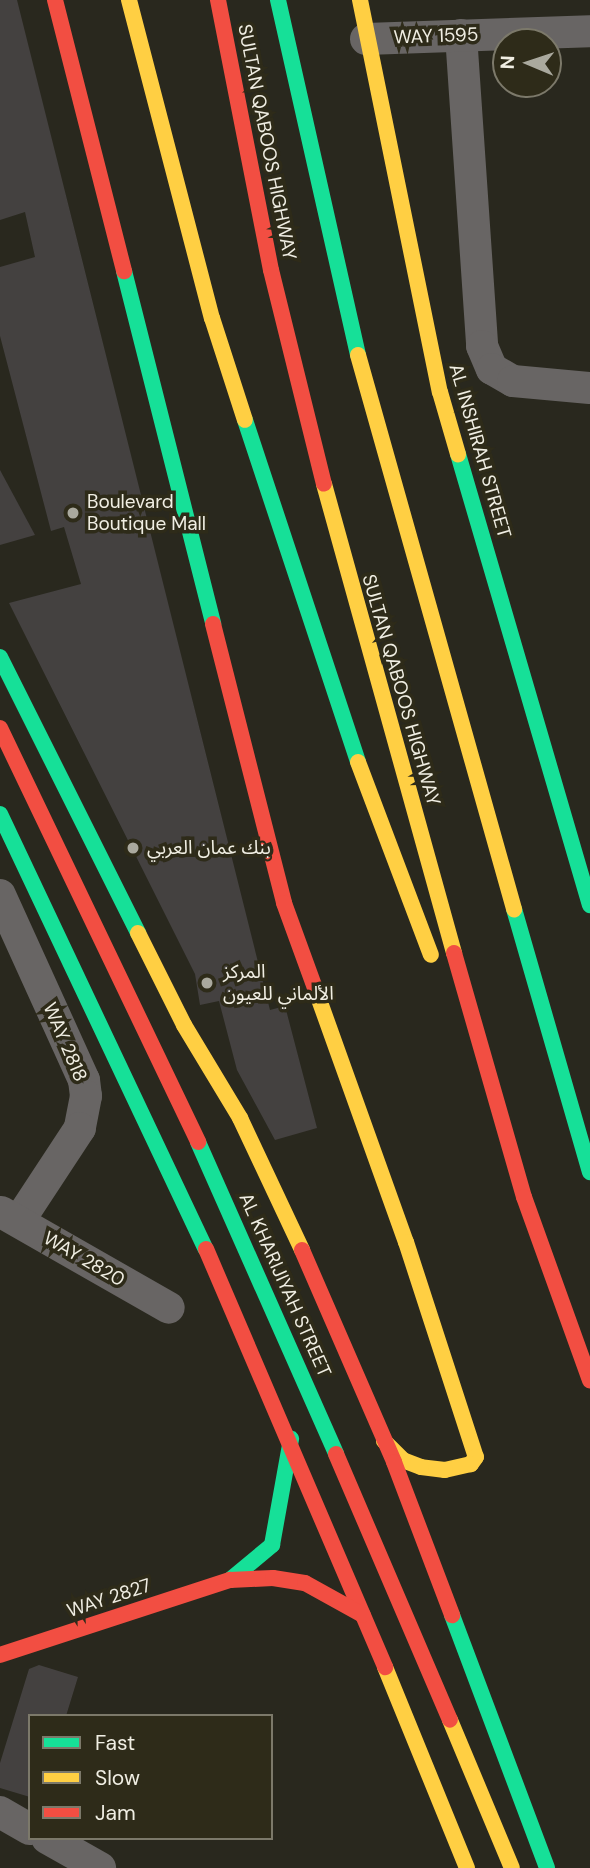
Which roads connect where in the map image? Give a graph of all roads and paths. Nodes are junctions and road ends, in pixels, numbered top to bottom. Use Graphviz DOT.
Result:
graph roads {
  1 [pos="55,0"];
  2 [pos="129,0"];
  3 [pos="218,0"];
  4 [pos="278,0"];
  5 [pos="360,0"];
  6 [pos="590,31"];
  7 [pos="461,35"];
  8 [pos="366,39"];
  9 [pos="590,388"];
  10 [pos="0,657"];
  11 [pos="0,728"];
  12 [pos="0,814"];
  13 [pos="0,895"];
  14 [pos="590,905"];
  15 [pos="440,977"];
  16 [pos="450,1003"];
  17 [pos="182,1105"];
  18 [pos="217,1141"];
  19 [pos="590,1172"];
  20 [pos="524,1197"];
  21 [pos="9,1216"];
  22 [pos="290,1266"];
  23 [pos="169,1308"];
  24 [pos="330,1317"];
  25 [pos="590,1380"];
  26 [pos="291,1440"];
  27 [pos="384,1441"];
  28 [pos="230,1580"];
  29 [pos="363,1615"];
  30 [pos="0,1655"];
  31 [pos="0,1812"];
  32 [pos="28,1828"];
  33 [pos="51,1840"];
  34 [pos="100,1868"];
  35 [pos="467,1868"];
  36 [pos="512,1868"];
  37 [pos="547,1868"];
  1 -- 27 [label="main road"];
  2 -- 15 [label="main road"];
  3 -- 20 [label="main road, SULTAN QABOOS HIGHWAY"];
  4 -- 19 [label="main road, SULTAN QABOOS HIGHWAY"];
  5 -- 8 [label="main road, AL INSHIRAH STREET"];
  6 -- 7 [label="street, WAY 1595"];
  7 -- 8 [label="street, WAY 1595"];
  7 -- 9 [label="street"];
  8 -- 14 [label="main road, AL INSHIRAH STREET"];
  10 -- 24 [label="main road"];
  11 -- 17 [label="main road, AL KHARIJIYAH STREET"];
  12 -- 26 [label="main road"];
  13 -- 21 [label="street, WAY 2818"];
  16 -- 20 [label="main road"];
  17 -- 18 [label="main road"];
  17 -- 36 [label="main road, AL KHARIJIYAH STREET"];
  20 -- 25 [label="main road, SULTAN QABOOS HIGHWAY"];
  21 -- 23 [label="street, WAY 2820"];
  22 -- 24 [label="main road"];
  24 -- 27 [label="main road"];
  26 -- 28 [label="main road, WAY 2827"];
  26 -- 29 [label="main road"];
  27 -- 37 [label="main road"];
  28 -- 29 [label="main road, WAY 2827"];
  28 -- 30 [label="main road, WAY 2827"];
  29 -- 35 [label="main road"];
  31 -- 32 [label="street"];
  33 -- 34 [label="street"];
}
